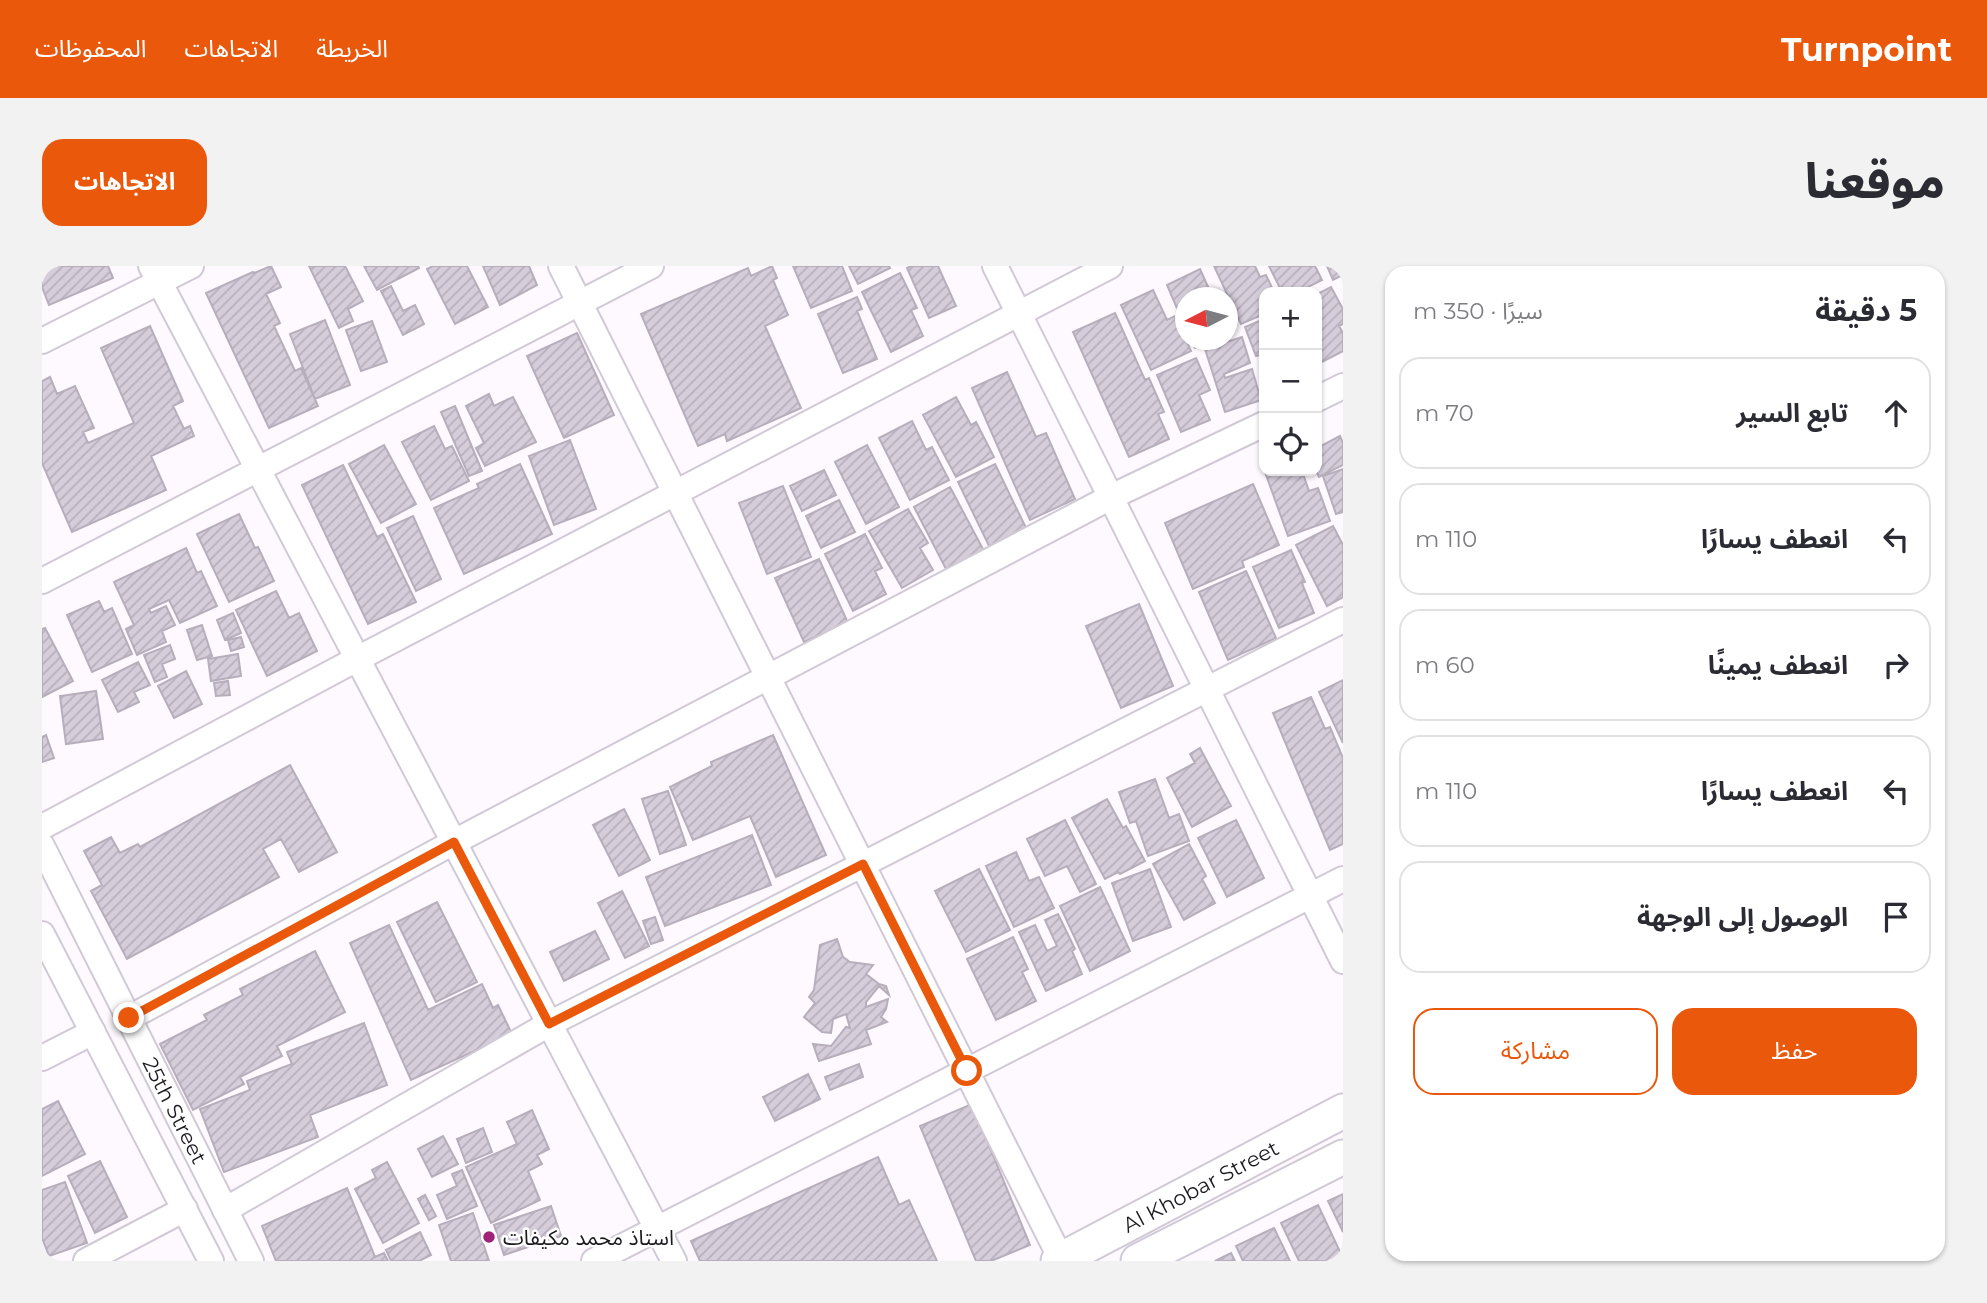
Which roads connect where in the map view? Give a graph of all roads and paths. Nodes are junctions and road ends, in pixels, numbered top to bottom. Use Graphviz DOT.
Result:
graph roads {
  1 [pos="191,266"];
  2 [pos="561,266"];
  3 [pos="651,266"];
  4 [pos="995,266"];
  5 [pos="1110,266"];
  6 [pos="155,274"];
  7 [pos="580,303"];
  8 [pos="1019,314"];
  9 [pos="42,341"];
  10 [pos="1343,386"];
  11 [pos="1322,396"];
  12 [pos="1259,426"];
  13 [pos="257,468"];
  14 [pos="675,493"];
  15 [pos="1111,497"];
  16 [pos="42,581"];
  17 [pos="1343,620"];
  18 [pos="357,659"];
  19 [pos="768,677"];
  20 [pos="1207,689"];
  21 [pos="42,827"];
  22 [pos="454,842"];
  23 [pos="42,846"];
  24 [pos="863,864"];
  25 [pos="1343,879"];
  26 [pos="1311,896"];
  27 [pos="42,934"];
  28 [pos="1343,961"];
  29 [pos="129,1018"];
  30 [pos="549,1024"];
  31 [pos="93,1032"];
  32 [pos="42,1058"];
  33 [pos="967,1071"];
  34 [pos="1343,1111"];
  35 [pos="1343,1157"];
  36 [pos="185,1209"];
  37 [pos="225,1210"];
  38 [pos="657,1228"];
  39 [pos="1060,1260"];
  40 [pos="86,1261"];
  41 [pos="211,1261"];
  42 [pos="251,1261"];
  43 [pos="594,1261"];
  44 [pos="674,1261"];
  45 [pos="1138,1261"];
  1 -- 6 [label="street"];
  2 -- 7 [label="street"];
  3 -- 7 [label="street"];
  4 -- 8 [label="street"];
  5 -- 8 [label="street"];
  6 -- 9 [label="street"];
  6 -- 13 [label="street"];
  7 -- 13 [label="street"];
  7 -- 14 [label="street"];
  8 -- 14 [label="street"];
  8 -- 15 [label="street"];
  10 -- 11 [label="street"];
  12 -- 15 [label="street"];
  13 -- 16 [label="street"];
  13 -- 18 [label="street"];
  14 -- 18 [label="street"];
  14 -- 19 [label="street"];
  15 -- 19 [label="street"];
  15 -- 20 [label="street"];
  17 -- 20 [label="street"];
  18 -- 21 [label="street"];
  18 -- 22 [label="street"];
  19 -- 22 [label="street"];
  19 -- 24 [label="street"];
  20 -- 24 [label="street"];
  20 -- 26 [label="street"];
  22 -- 29 [label="street"];
  22 -- 30 [label="street"];
  23 -- 29 [label="street, 25th Street"];
  24 -- 30 [label="street"];
  24 -- 33 [label="street"];
  25 -- 26 [label="street"];
  26 -- 28 [label="street"];
  26 -- 33 [label="street"];
  27 -- 31 [label="street, 25th Street"];
  29 -- 37 [label="street, 25th Street"];
  30 -- 37 [label="street"];
  30 -- 38 [label="street"];
  31 -- 32 [label="street"];
  31 -- 36 [label="street, 25th Street"];
  33 -- 38 [label="street"];
  33 -- 39 [label="street"];
  34 -- 39 [label="street, Al Khobar Street"];
  35 -- 45 [label="street, Al Khobar Street"];
  36 -- 40 [label="street"];
  36 -- 41 [label="street, 25th Street"];
  37 -- 42 [label="street, 25th Street"];
  38 -- 43 [label="street"];
  38 -- 44 [label="street"];
}
